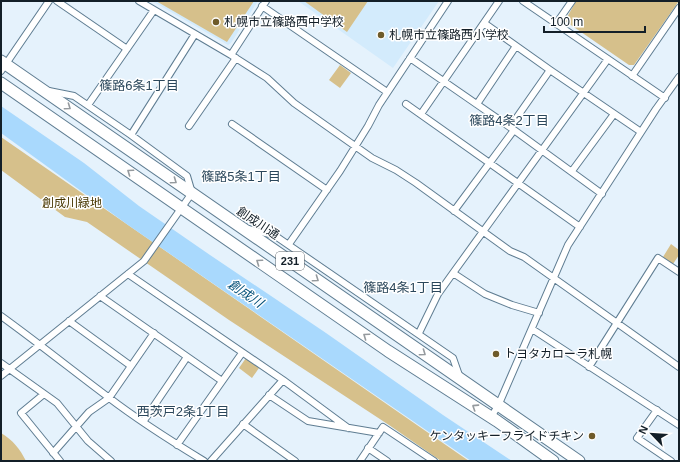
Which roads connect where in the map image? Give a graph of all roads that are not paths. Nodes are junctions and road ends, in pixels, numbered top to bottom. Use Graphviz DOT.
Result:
graph roads {
  1 [pos="49,1"];
  2 [pos="57,1"];
  3 [pos="139,1"];
  4 [pos="448,1"];
  5 [pos="499,1"];
  6 [pos="523,1"];
  7 [pos="572,1"];
  8 [pos="264,4"];
  9 [pos="679,8"];
  10 [pos="154,10"];
  11 [pos="484,23"];
  12 [pos="556,24"];
  13 [pos="196,34"];
  14 [pos="516,46"];
  15 [pos="127,49"];
  16 [pos="233,56"];
  17 [pos="410,58"];
  18 [pos="608,60"];
  19 [pos="2,66"];
  20 [pos="550,70"];
  21 [pos="632,76"];
  22 [pos="679,77"];
  23 [pos="444,81"];
  24 [pos="1,83"];
  25 [pos="43,90"];
  26 [pos="387,92"];
  27 [pos="584,93"];
  28 [pos="665,98"];
  29 [pos="406,104"];
  30 [pos="476,104"];
  31 [pos="88,105"];
  32 [pos="421,114"];
  33 [pos="614,114"];
  34 [pos="232,124"];
  35 [pos="189,126"];
  36 [pos="512,128"];
  37 [pos="641,132"];
  38 [pos="131,135"];
  39 [pos="355,146"];
  40 [pos="542,150"];
  41 [pos="490,163"];
  42 [pos="572,171"];
  43 [pos="519,183"];
  44 [pos="327,190"];
  45 [pos="192,193"];
  46 [pos="602,194"];
  47 [pos="454,211"];
  48 [pos="178,212"];
  49 [pos="241,227"];
  50 [pos="580,227"];
  51 [pos="483,232"];
  52 [pos="289,244"];
  53 [pos="679,272"];
  54 [pos="453,273"];
  55 [pos="128,274"];
  56 [pos="554,278"];
  57 [pos="100,296"];
  58 [pos="539,313"];
  59 [pos="1,316"];
  60 [pos="68,321"];
  61 [pos="617,323"];
  62 [pos="532,329"];
  63 [pos="154,333"];
  64 [pos="419,333"];
  65 [pos="399,336"];
  66 [pos="39,344"];
  67 [pos="388,351"];
  68 [pos="242,353"];
  69 [pos="187,357"];
  70 [pos="1,363"];
  71 [pos="131,366"];
  72 [pos="589,367"];
  73 [pos="679,367"];
  74 [pos="9,369"];
  75 [pos="1,376"];
  76 [pos="460,379"];
  77 [pos="283,380"];
  78 [pos="222,381"];
  79 [pos="44,394"];
  80 [pos="269,395"];
  81 [pos="109,398"];
  82 [pos="498,406"];
  83 [pos="657,410"];
  84 [pos="491,417"];
  85 [pos="142,422"];
  86 [pos="243,424"];
  87 [pos="679,425"];
  88 [pos="76,427"];
  89 [pos="348,428"];
  90 [pos="379,433"];
  91 [pos="177,445"];
  92 [pos="368,448"];
  93 [pos="53,453"];
  94 [pos="60,461"];
  95 [pos="111,461"];
  96 [pos="204,461"];
  97 [pos="211,461"];
  98 [pos="295,461"];
  99 [pos="360,461"];
  100 [pos="387,461"];
  101 [pos="434,461"];
  102 [pos="553,461"];
  103 [pos="579,461"];
  104 [pos="671,461"];
  1 -- 19 [label="street"];
  2 -- 15 [label="street"];
  3 -- 10 [label="street"];
  4 -- 17 [label="street"];
  5 -- 11 [label="street"];
  6 -- 12 [label="street"];
  7 -- 12 [label="street"];
  8 -- 16 [label="street"];
  8 -- 26 [label="street"];
  9 -- 21 [label="street"];
  10 -- 13 [label="street"];
  10 -- 15 [label="street"];
  11 -- 14 [label="street"];
  11 -- 23 [label="street"];
  12 -- 18 [label="street"];
  13 -- 16 [label="street"];
  13 -- 38 [label="street"];
  14 -- 20 [label="street"];
  14 -- 30 [label="street"];
  15 -- 31 [label="street"];
  16 -- 35 [label="street"];
  16 -- 39 [label="street"];
  17 -- 23 [label="street"];
  17 -- 26 [label="street"];
  18 -- 21 [label="street"];
  18 -- 27 [label="street"];
  19 -- 25 [label="highway, 創成川通 / 231"];
  20 -- 27 [label="street"];
  20 -- 36 [label="street"];
  21 -- 28 [label="street"];
  22 -- 28 [label="street"];
  23 -- 30 [label="street"];
  23 -- 32 [label="street"];
  48 -- 24 [label="highway, 231, one-way"];
  25 -- 31 [label="street"];
  25 -- 45 [label="highway, 創成川通 / 231, one-way"];
  26 -- 39 [label="street"];
  27 -- 33 [label="street"];
  27 -- 40 [label="street"];
  28 -- 37 [label="street"];
  29 -- 32 [label="street"];
  30 -- 36 [label="street"];
  31 -- 38 [label="street"];
  32 -- 41 [label="street"];
  33 -- 37 [label="street"];
  33 -- 42 [label="street"];
  34 -- 44 [label="street"];
  36 -- 40 [label="street"];
  36 -- 41 [label="street"];
  37 -- 46 [label="street"];
  38 -- 45 [label="street"];
  39 -- 44 [label="street"];
  39 -- 47 [label="street"];
  40 -- 42 [label="street"];
  40 -- 43 [label="street"];
  41 -- 43 [label="street"];
  41 -- 47 [label="street"];
  42 -- 46 [label="street"];
  43 -- 50 [label="street"];
  43 -- 51 [label="street"];
  44 -- 52 [label="street"];
  45 -- 48 [label="street"];
  45 -- 49 [label="highway, 創成川通 / 231"];
  46 -- 50 [label="street"];
  47 -- 51 [label="street"];
  48 -- 55 [label="street"];
  67 -- 48 [label="highway, 231, one-way"];
  49 -- 52 [label="street"];
  49 -- 65 [label="highway, 創成川通 / 231, one-way"];
  50 -- 56 [label="street"];
  51 -- 54 [label="street"];
  51 -- 56 [label="street"];
  52 -- 64 [label="street"];
  53 -- 61 [label="street"];
  54 -- 58 [label="street"];
  54 -- 64 [label="street"];
  55 -- 57 [label="street"];
  55 -- 68 [label="street"];
  56 -- 58 [label="street"];
  56 -- 61 [label="street"];
  57 -- 60 [label="street"];
  57 -- 63 [label="street"];
  58 -- 62 [label="street"];
  59 -- 66 [label="street"];
  60 -- 66 [label="street"];
  60 -- 71 [label="street"];
  61 -- 72 [label="street"];
  61 -- 73 [label="street"];
  62 -- 72 [label="street"];
  62 -- 82 [label="street"];
  63 -- 69 [label="street"];
  63 -- 71 [label="street"];
  64 -- 76 [label="street"];
  65 -- 67 [label="highway"];
  65 -- 76 [label="highway, 創成川通 / 231, one-way"];
  66 -- 74 [label="street"];
  66 -- 81 [label="street"];
  84 -- 67 [label="highway, 231, one-way"];
  68 -- 77 [label="street"];
  68 -- 78 [label="street"];
  69 -- 78 [label="street"];
  69 -- 85 [label="street"];
  70 -- 74 [label="street"];
  71 -- 81 [label="street"];
  72 -- 83 [label="street"];
  74 -- 75 [label="street"];
  74 -- 79 [label="street"];
  76 -- 82 [label="highway, 創成川通 / 231"];
  77 -- 80 [label="street"];
  77 -- 89 [label="street"];
  78 -- 91 [label="street"];
  79 -- 88 [label="street"];
  79 -- 93 [label="street"];
  80 -- 86 [label="street"];
  80 -- 89 [label="street"];
  81 -- 85 [label="street"];
  81 -- 88 [label="street"];
  82 -- 84 [label="street"];
  82 -- 103 [label="highway, 創成川通 / 231"];
  83 -- 87 [label="street"];
  83 -- 104 [label="street"];
  84 -- 102 [label="highway, 231"];
  85 -- 91 [label="street"];
  86 -- 97 [label="street"];
  86 -- 98 [label="street"];
  88 -- 93 [label="street"];
  88 -- 95 [label="street"];
  89 -- 90 [label="street"];
  90 -- 92 [label="street"];
  90 -- 101 [label="street"];
  91 -- 96 [label="street"];
  92 -- 99 [label="street"];
  92 -- 100 [label="street"];
  93 -- 94 [label="street"];
}
